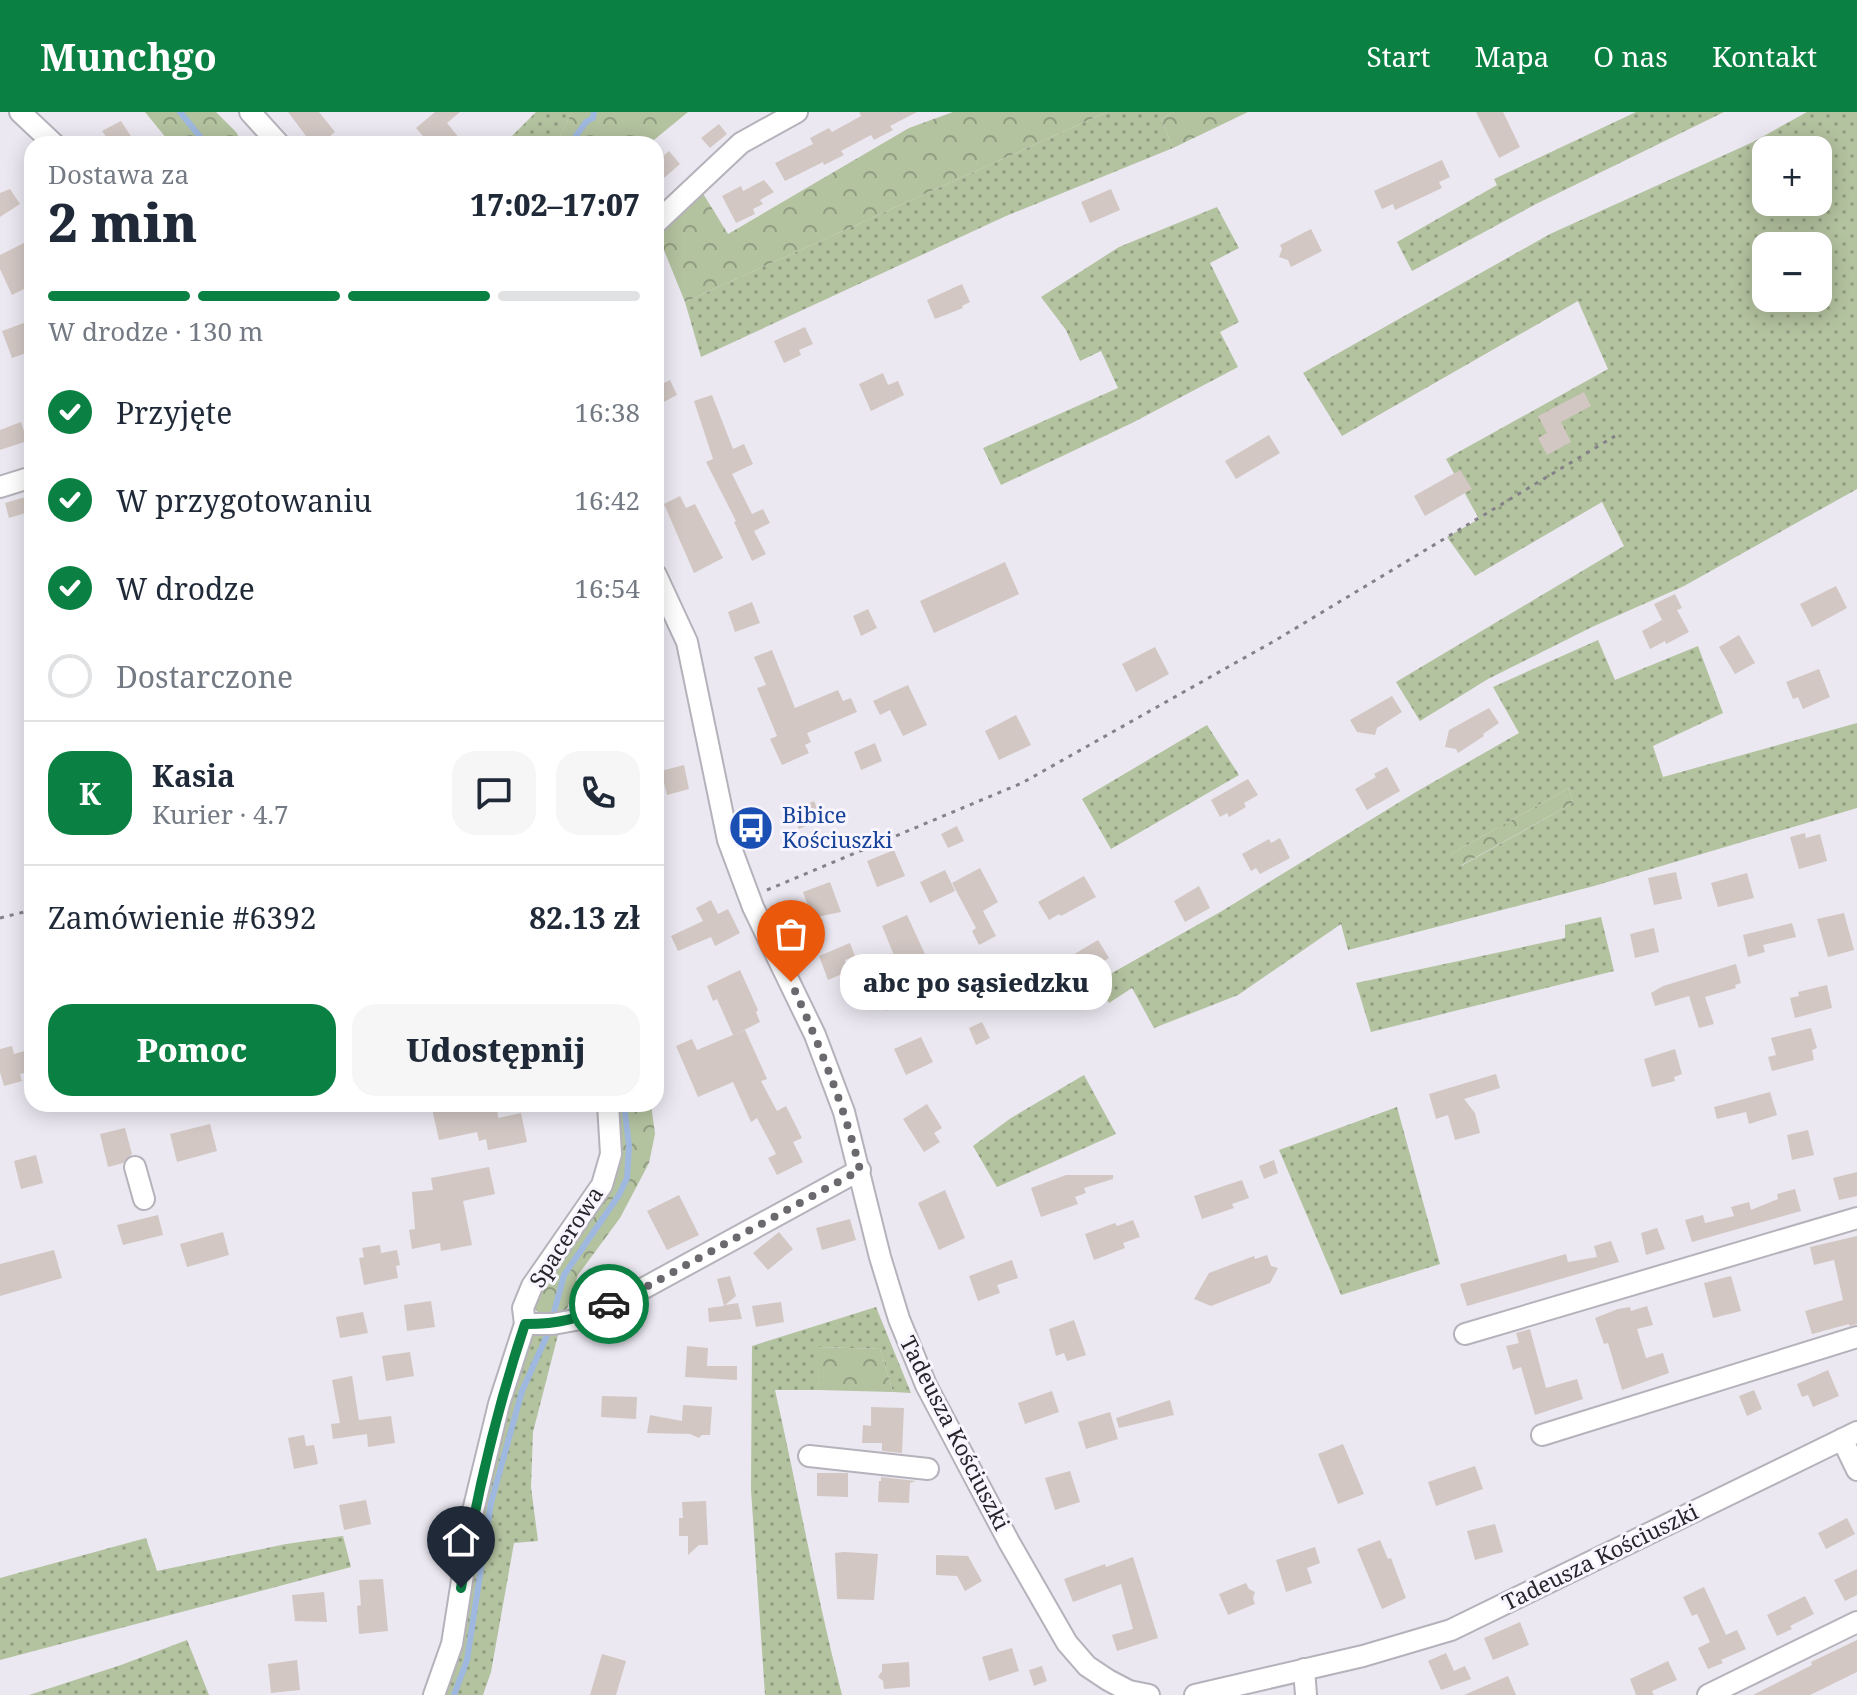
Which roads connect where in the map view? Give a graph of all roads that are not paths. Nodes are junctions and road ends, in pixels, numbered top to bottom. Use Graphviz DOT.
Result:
graph roads {
  1 [pos="20,112"];
  2 [pos="250,112"];
  3 [pos="797,112"];
  4 [pos="46,136"];
  5 [pos="272,136"];
  6 [pos="664,215"];
  7 [pos="24,480"];
  8 [pos="0,487"];
  9 [pos="664,592"];
  10 [pos="608,1112"];
  11 [pos="135,1167"];
  12 [pos="860,1170"];
  13 [pos="144,1199"];
  14 [pos="1857,1218"];
  15 [pos="525,1324"];
  16 [pos="1465,1334"];
  17 [pos="1857,1337"];
  18 [pos="1542,1435"];
  19 [pos="1849,1436"];
  20 [pos="809,1456"];
  21 [pos="928,1469"];
  22 [pos="1857,1470"];
  23 [pos="1857,1622"];
  24 [pos="1304,1669"];
  25 [pos="1104,1688"];
  26 [pos="434,1695"];
  27 [pos="1149,1695"];
  28 [pos="1195,1695"];
  29 [pos="1306,1695"];
  30 [pos="1708,1695"];
  1 -- 4 [label="street"];
  2 -- 5 [label="street"];
  3 -- 6 [label="street"];
  7 -- 8 [label="street"];
  9 -- 12 [label="street, Tadeusza Kościuszki"];
  10 -- 15 [label="street, Spacerowa"];
  11 -- 13 [label="street"];
  12 -- 15 [label="street"];
  12 -- 25 [label="street, Tadeusza Kościuszki"];
  14 -- 16 [label="street"];
  15 -- 26 [label="street, Spacerowa"];
  17 -- 18 [label="street"];
  19 -- 22 [label="street"];
  19 -- 24 [label="street, Tadeusza Kościuszki"];
  20 -- 21 [label="street"];
  23 -- 30 [label="street"];
  24 -- 28 [label="street, Tadeusza Kościuszki"];
  24 -- 29 [label="street"];
  25 -- 27 [label="street, Tadeusza Kościuszki"];
}
